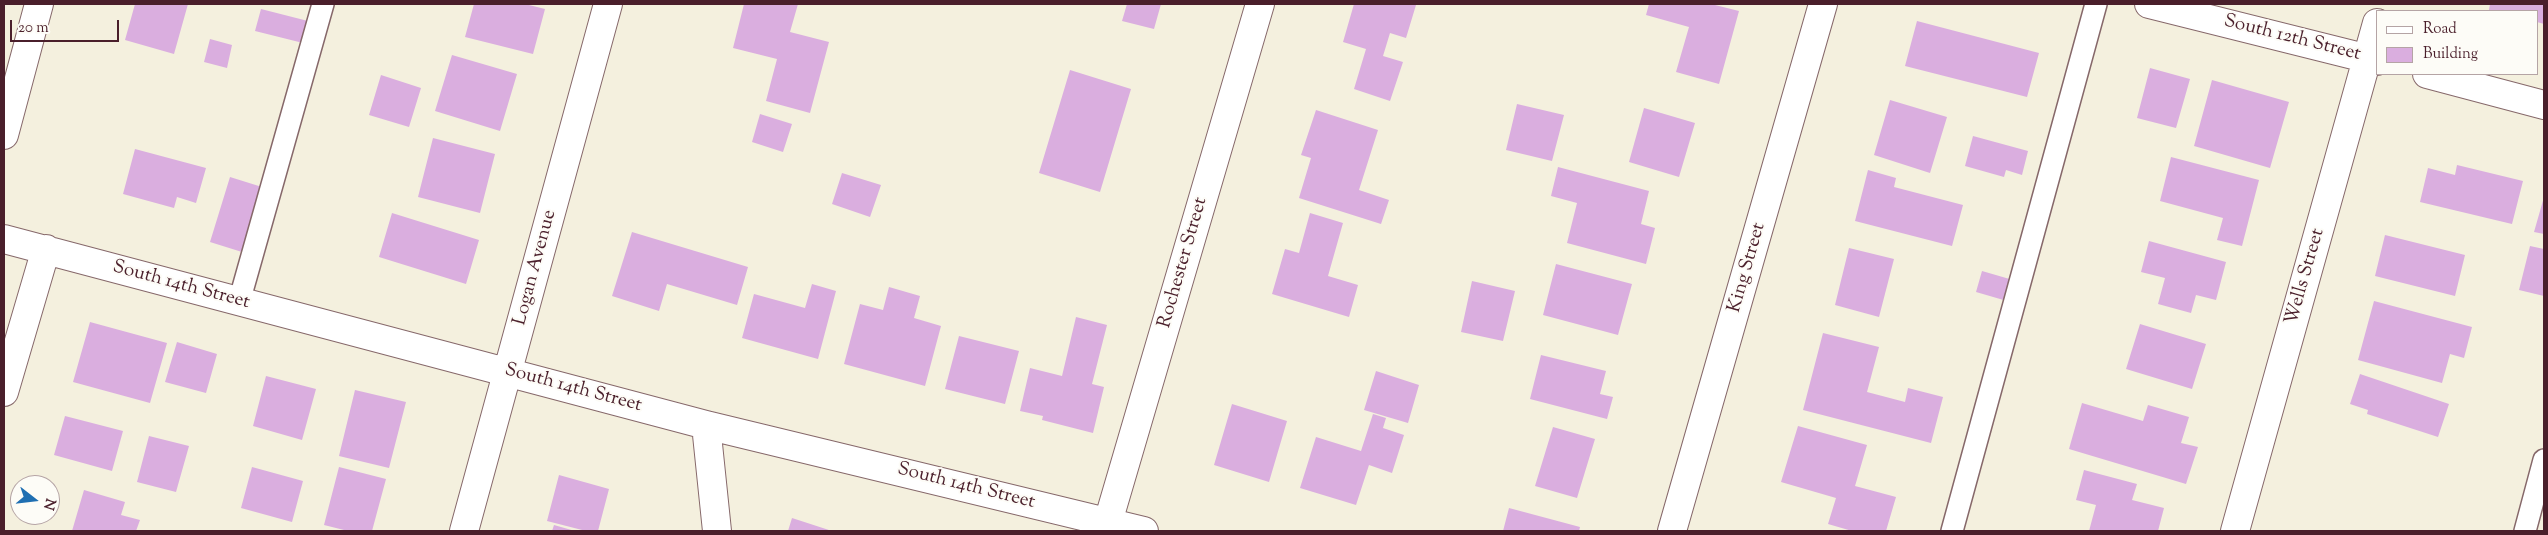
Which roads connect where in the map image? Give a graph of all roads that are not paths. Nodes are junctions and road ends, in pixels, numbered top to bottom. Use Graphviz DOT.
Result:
graph roads {
  1 [pos="39,4"];
  2 [pos="324,4"];
  3 [pos="608,4"];
  4 [pos="1260,4"];
  5 [pos="1823,4"];
  6 [pos="2096,4"];
  7 [pos="2149,4"];
  8 [pos="2376,30"];
  9 [pos="2372,59"];
  10 [pos="2431,75"];
  11 [pos="2544,104"];
  12 [pos="4,135"];
  13 [pos="4,239"];
  14 [pos="46,249"];
  15 [pos="238,302"];
  16 [pos="508,372"];
  17 [pos="4,392"];
  18 [pos="706,425"];
  19 [pos="2544,460"];
  20 [pos="1108,522"];
  21 [pos="464,531"];
  22 [pos="717,531"];
  23 [pos="1144,531"];
  24 [pos="1672,531"];
  25 [pos="1952,531"];
  26 [pos="2235,531"];
  27 [pos="2525,531"];
  1 -- 12 [label="street"];
  2 -- 15 [label="lane"];
  3 -- 16 [label="street, Logan Avenue"];
  4 -- 20 [label="street, Rochester Street"];
  5 -- 24 [label="street, King Street"];
  6 -- 25 [label="lane"];
  7 -- 9 [label="street, South 12th Street"];
  8 -- 9 [label="street, Wells Street"];
  9 -- 26 [label="street, Wells Street"];
  10 -- 11 [label="street"];
  13 -- 14 [label="street, South 14th Street"];
  14 -- 15 [label="street, South 14th Street"];
  14 -- 17 [label="street"];
  15 -- 16 [label="street, South 14th Street"];
  16 -- 18 [label="street, South 14th Street"];
  16 -- 21 [label="street, Logan Avenue"];
  18 -- 20 [label="street, South 14th Street"];
  18 -- 22 [label="street"];
  19 -- 27 [label="lane"];
  20 -- 23 [label="street, South 14th Street"];
}
